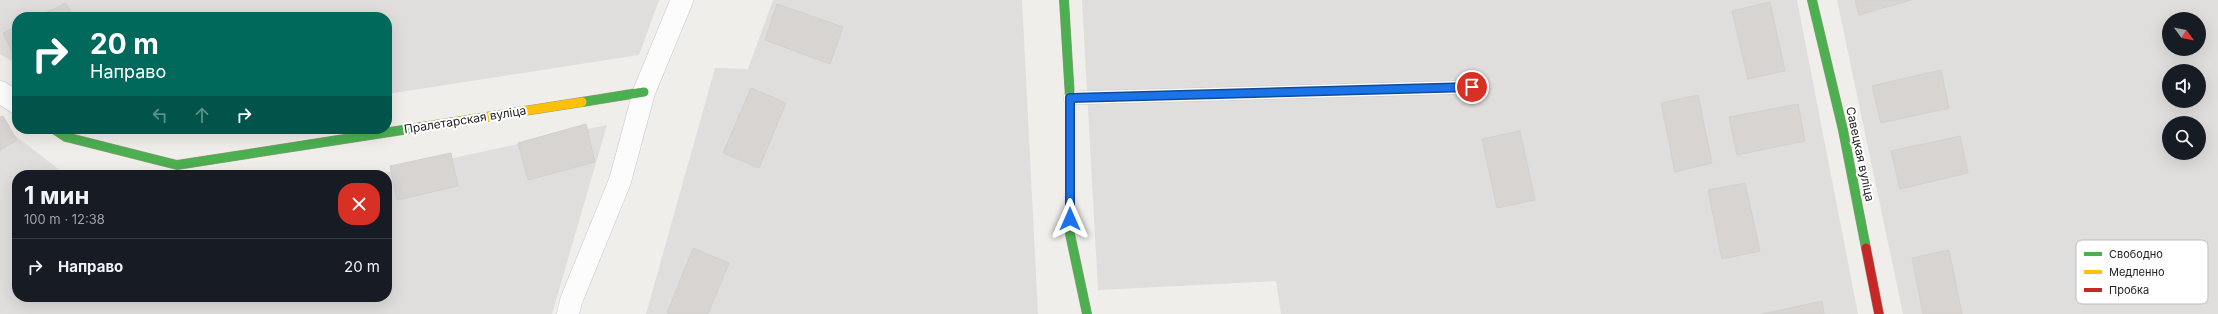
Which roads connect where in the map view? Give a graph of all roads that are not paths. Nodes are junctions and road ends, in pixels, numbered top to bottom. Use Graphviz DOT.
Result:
graph roads {
  1 [pos="682,0"];
  2 [pos="1064,0"];
  3 [pos="1812,0"];
  4 [pos="1472,87"];
  5 [pos="0,92"];
  6 [pos="644,92"];
  7 [pos="1070,98"];
  8 [pos="12,100"];
  9 [pos="392,131"];
  10 [pos="62,134"];
  11 [pos="375,134"];
  12 [pos="568,314"];
  13 [pos="1087,314"];
  14 [pos="1879,314"];
  1 -- 6 [label="street"];
  2 -- 7 [label="street"];
  3 -- 14 [label="street, Савецкая вуліца"];
  4 -- 7 [label="lane"];
  5 -- 8 [label="street"];
  6 -- 9 [label="street, Пралетарская вуліца"];
  6 -- 12 [label="street"];
  7 -- 13 [label="street"];
  10 -- 11 [label="street, Пралетарская вуліца"];
}
